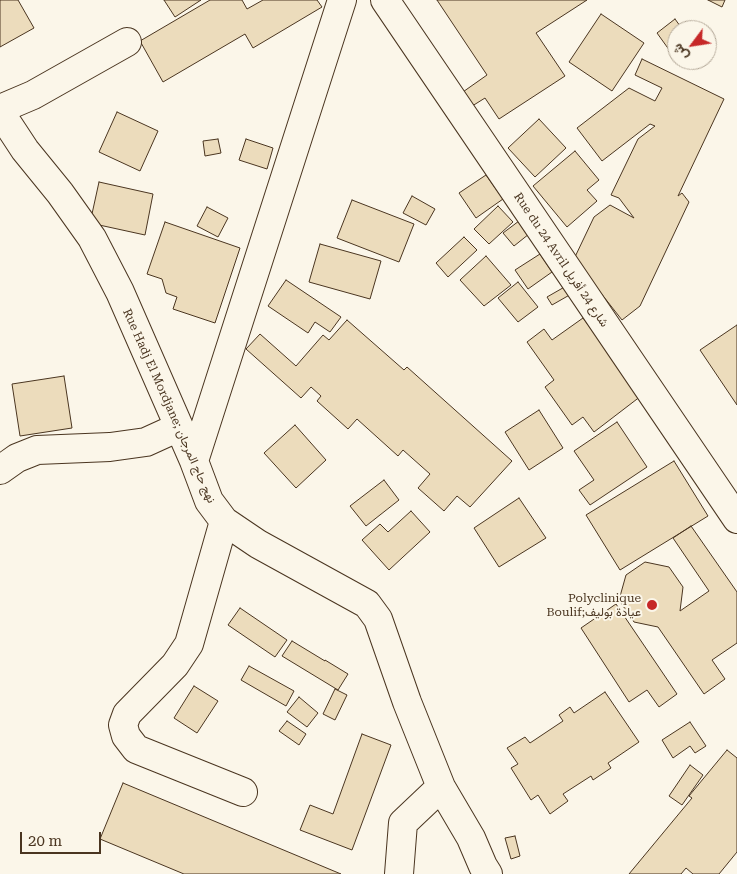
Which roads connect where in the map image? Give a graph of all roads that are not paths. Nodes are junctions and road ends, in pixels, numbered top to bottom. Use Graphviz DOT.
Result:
graph roads {
  1 [pos="342,0"];
  2 [pos="384,0"];
  3 [pos="127,42"];
  4 [pos="0,111"];
  5 [pos="13,149"];
  6 [pos="179,427"];
  7 [pos="194,461"];
  8 [pos="0,470"];
  9 [pos="737,520"];
  10 [pos="224,521"];
  11 [pos="440,787"];
  12 [pos="243,792"];
  13 [pos="399,874"];
  14 [pos="488,874"];
  1 -- 7 [label="street"];
  2 -- 9 [label="street, Rue du 24 Avril شارع 24 أفريل"];
  3 -- 4 [label="street"];
  4 -- 5 [label="street, Rue Hadj El Mordjane; نهج حاج المرجان"];
  5 -- 6 [label="street, Rue Hadj El Mordjane; نهج حاج المرجان"];
  6 -- 7 [label="street, Rue Hadj El Mordjane; نهج حاج المرجان"];
  6 -- 8 [label="street"];
  7 -- 10 [label="street, Rue Hadj El Mordjane; نهج حاج المرجان"];
  10 -- 11 [label="street, Rue Hadj El Mordjane; نهج حاج المرجان"];
  10 -- 12 [label="street"];
  11 -- 13 [label="street"];
  11 -- 14 [label="street, Rue Hadj El Mordjane; نهج حاج المرجان"];
}
